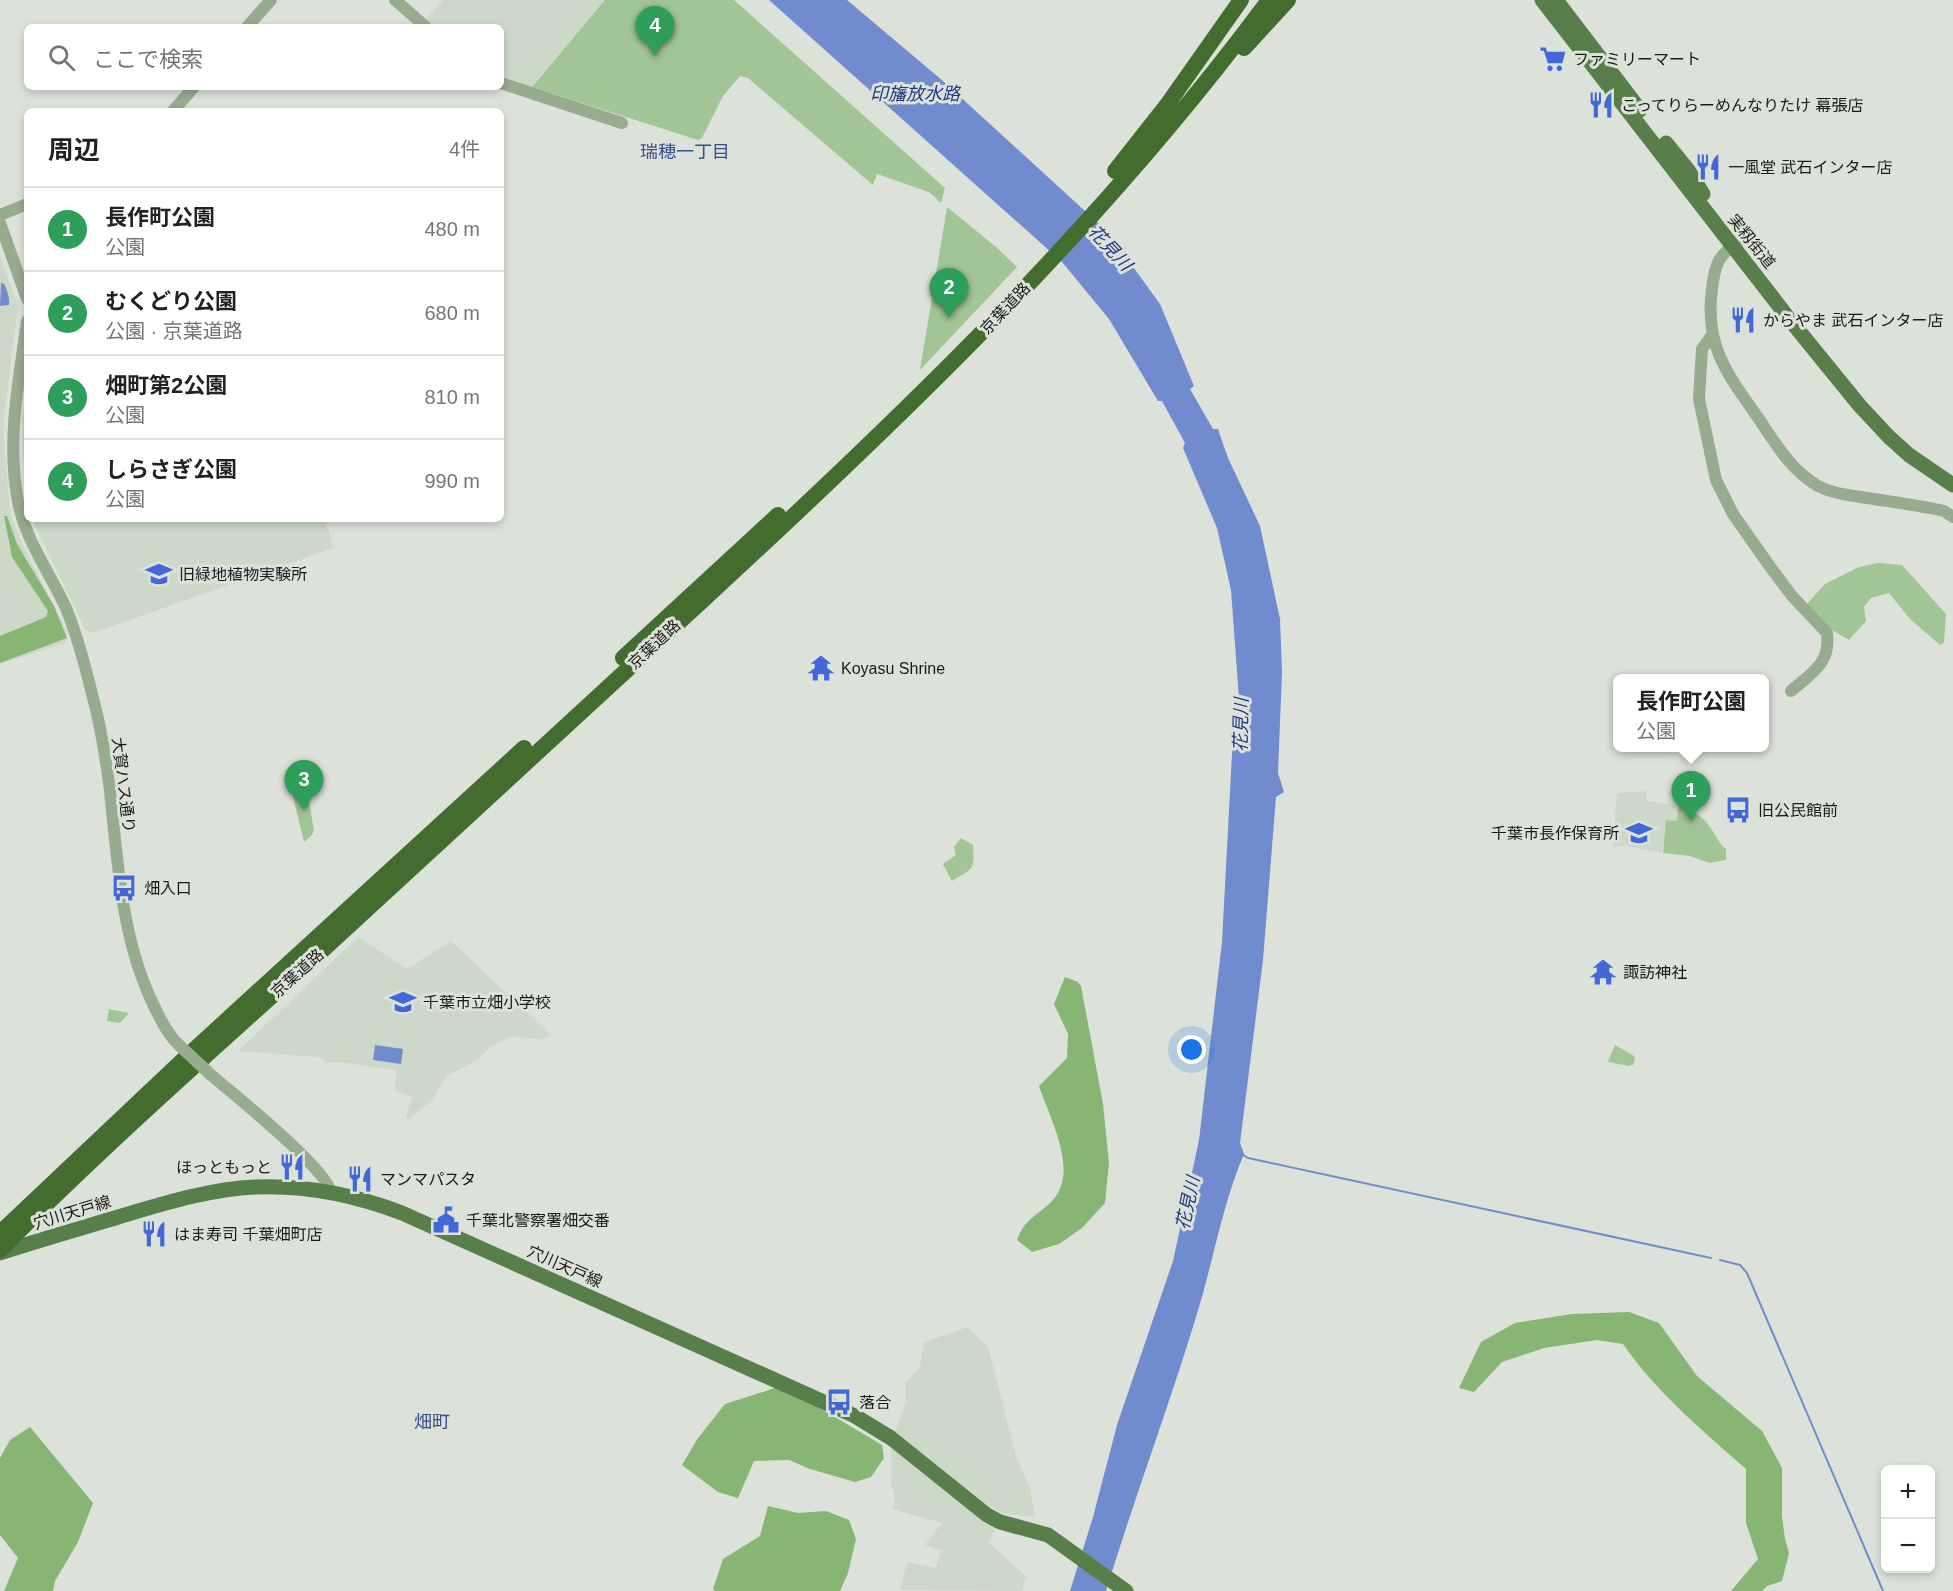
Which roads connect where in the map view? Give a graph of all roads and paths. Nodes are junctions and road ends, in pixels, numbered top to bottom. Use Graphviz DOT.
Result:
graph roads {
  1 [pos="271,0"];
  2 [pos="394,0"];
  3 [pos="1241,0"];
  4 [pos="1256,0"];
  5 [pos="1269,0"];
  6 [pos="1288,0"];
  7 [pos="1542,0"];
  8 [pos="1556,0"];
  9 [pos="250,24"];
  10 [pos="422,24"];
  11 [pos="504,84"];
  12 [pos="191,90"];
  13 [pos="176,108"];
  14 [pos="622,123"];
  15 [pos="1119,175"];
  16 [pos="24,205"];
  17 [pos="0,215"];
  18 [pos="0,223"];
  19 [pos="1737,243"];
  20 [pos="24,291"];
  21 [pos="1712,335"];
  22 [pos="24,342"];
  23 [pos="896,412"];
  24 [pos="1953,476"];
  25 [pos="1953,485"];
  26 [pos="1953,517"];
  27 [pos="1791,691"];
  28 [pos="331,1192"];
  29 [pos="0,1233"];
  30 [pos="0,1251"];
  31 [pos="1121,1588"];
  1 -- 9 [label="street"];
  2 -- 10 [label="street"];
  3 -- 15 [label="highway"];
  4 -- 15 [label="highway, 京葉道路"];
  5 -- 15 [label="highway, 京葉道路"];
  6 -- 15 [label="highway"];
  7 -- 19 [label="main road, 実籾街道"];
  8 -- 19 [label="main road, 実籾街道"];
  11 -- 14 [label="street"];
  12 -- 13 [label="street"];
  15 -- 23 [label="highway, 京葉道路"];
  16 -- 17 [label="street"];
  18 -- 20 [label="street"];
  19 -- 21 [label="street"];
  19 -- 24 [label="main road, 実籾街道"];
  19 -- 25 [label="main road, 実籾街道"];
  21 -- 26 [label="street"];
  21 -- 27 [label="street"];
  22 -- 28 [label="street, 大賀ハス通り, bridge"];
  23 -- 29 [label="highway, 京葉道路"];
  23 -- 30 [label="highway, 京葉道路"];
  28 -- 30 [label="main road, 穴川天戸線"];
  28 -- 31 [label="main road, 穴川天戸線"];
}
